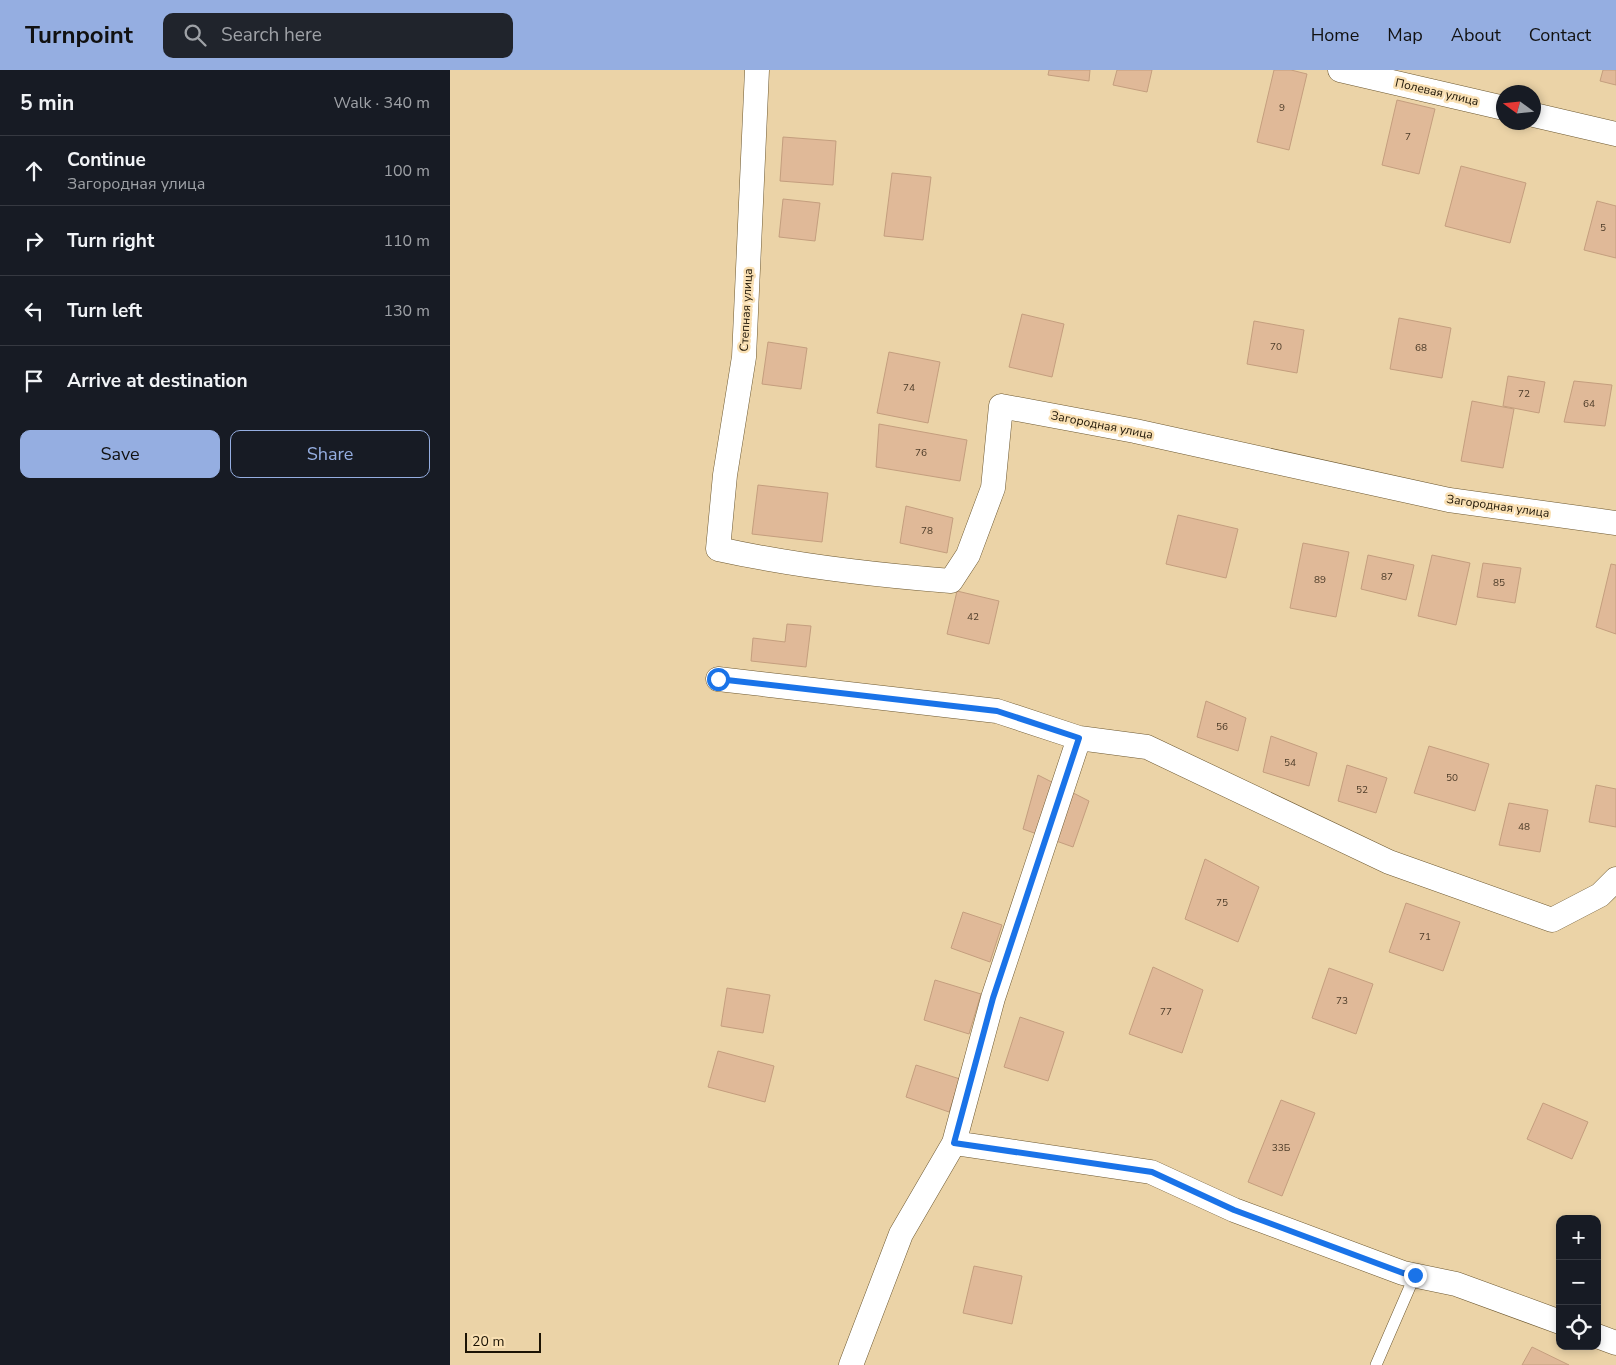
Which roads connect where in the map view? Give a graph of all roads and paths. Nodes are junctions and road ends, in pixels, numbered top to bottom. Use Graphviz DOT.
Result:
graph roads {
  1 [pos="757,70"];
  2 [pos="1340,70"];
  3 [pos="1496,106"];
  4 [pos="1541,117"];
  5 [pos="1616,134"];
  6 [pos="1616,523"];
  7 [pos="718,549"];
  8 [pos="718,679"];
  9 [pos="1079,738"];
  10 [pos="1616,879"];
  11 [pos="954,1143"];
  12 [pos="1415,1275"];
  13 [pos="1556,1321"];
  14 [pos="1601,1337"];
  15 [pos="1616,1343"];
  16 [pos="851,1365"];
  17 [pos="1376,1365"];
  1 -- 7 [label="street, Степная улица"];
  2 -- 3 [label="street, Полевая улица"];
  4 -- 5 [label="street"];
  6 -- 7 [label="street, Загородная улица"];
  8 -- 9 [label="street"];
  9 -- 10 [label="street"];
  9 -- 11 [label="street"];
  11 -- 12 [label="street"];
  11 -- 16 [label="street"];
  12 -- 13 [label="street"];
  12 -- 17 [label="lane"];
  14 -- 15 [label="street"];
}
